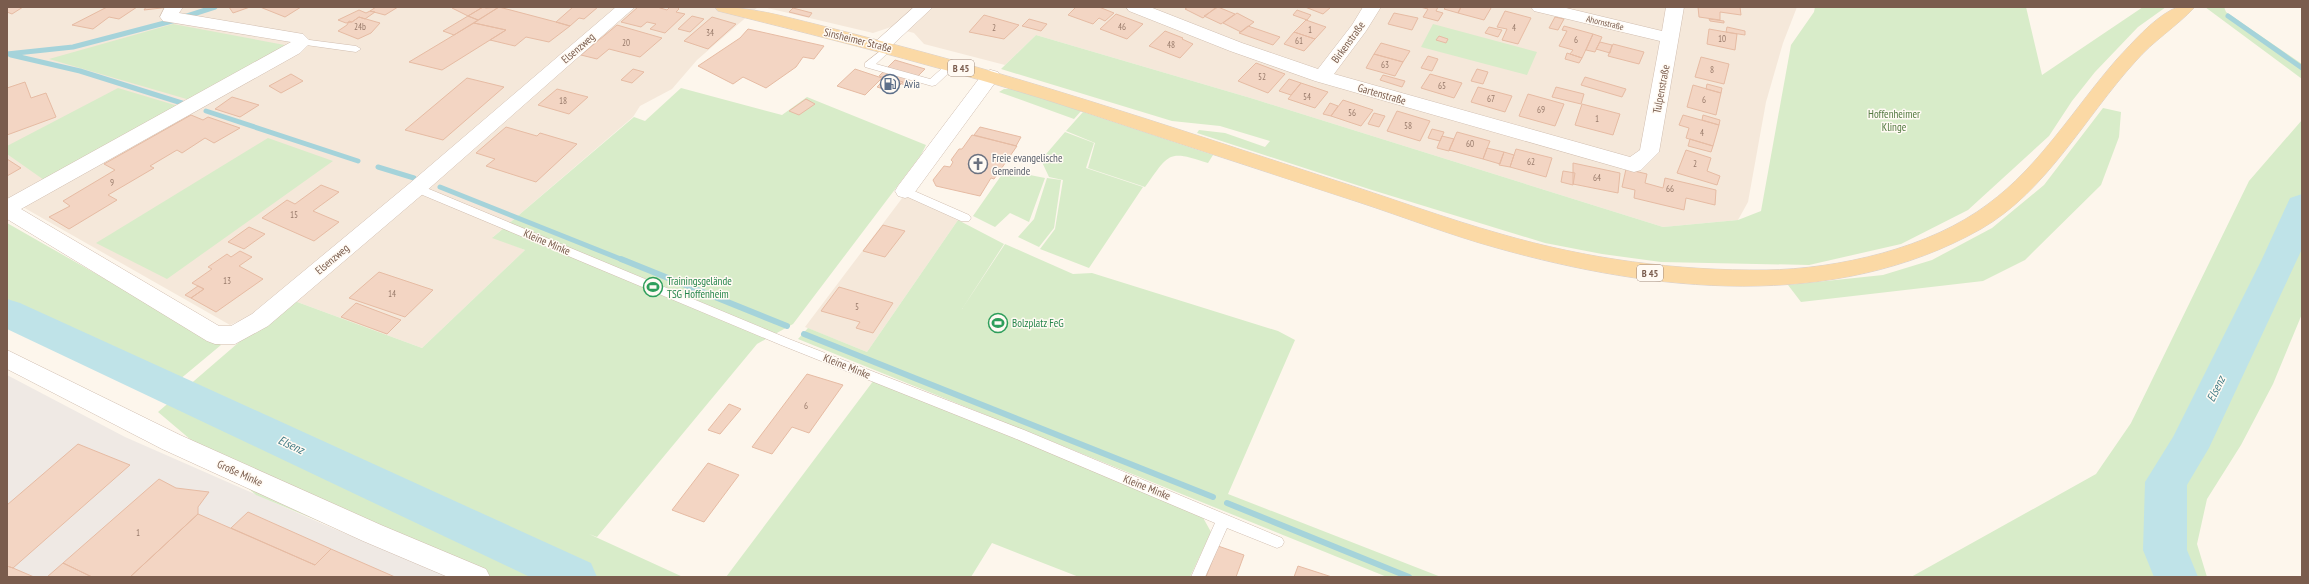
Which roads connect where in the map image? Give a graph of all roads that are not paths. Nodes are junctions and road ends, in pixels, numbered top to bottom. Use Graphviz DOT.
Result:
graph roads {
  1 [pos="626,7"];
  2 [pos="724,7"];
  3 [pos="924,7"];
  4 [pos="1135,7"];
  5 [pos="1372,7"];
  6 [pos="1540,7"];
  7 [pos="1675,7"];
  8 [pos="2186,7"];
  9 [pos="175,15"];
  10 [pos="1671,38"];
  11 [pos="302,42"];
  12 [pos="884,47"];
  13 [pos="356,49"];
  14 [pos="952,65"];
  15 [pos="991,76"];
  16 [pos="1322,77"];
  17 [pos="1634,165"];
  18 [pos="417,188"];
  19 [pos="905,191"];
  20 [pos="7,209"];
  21 [pos="965,218"];
  22 [pos="7,359"];
  23 [pos="1224,519"];
  24 [pos="1277,542"];
  25 [pos="477,577"];
  26 [pos="1198,577"];
  1 -- 18 [label="street, Elsenzweg"];
  2 -- 12 [label="main road, Sinsheimer Straße / B 45"];
  3 -- 12 [label="street"];
  4 -- 16 [label="street, Gartenstraße"];
  5 -- 16 [label="street, Birkenstraße"];
  6 -- 10 [label="street, Ahornstraße"];
  7 -- 10 [label="street, Tulpenstraße"];
  8 -- 15 [label="main road, Sinsheimer Straße / B 45"];
  9 -- 11 [label="street"];
  10 -- 17 [label="street, Tulpenstraße"];
  11 -- 13 [label="lane"];
  11 -- 20 [label="street, Elsenzweg"];
  12 -- 14 [label="main road, Sinsheimer Straße / B 45"];
  12 -- 14 [label="lane"];
  14 -- 15 [label="main road, Sinsheimer Straße / B 45"];
  15 -- 19 [label="street"];
  16 -- 17 [label="street, Gartenstraße"];
  18 -- 20 [label="street, Elsenzweg"];
  18 -- 23 [label="lane, Kleine Minke"];
  19 -- 21 [label="lane"];
  22 -- 25 [label="street, Große Minke"];
  23 -- 24 [label="lane, Kleine Minke"];
  23 -- 26 [label="lane"];
}
